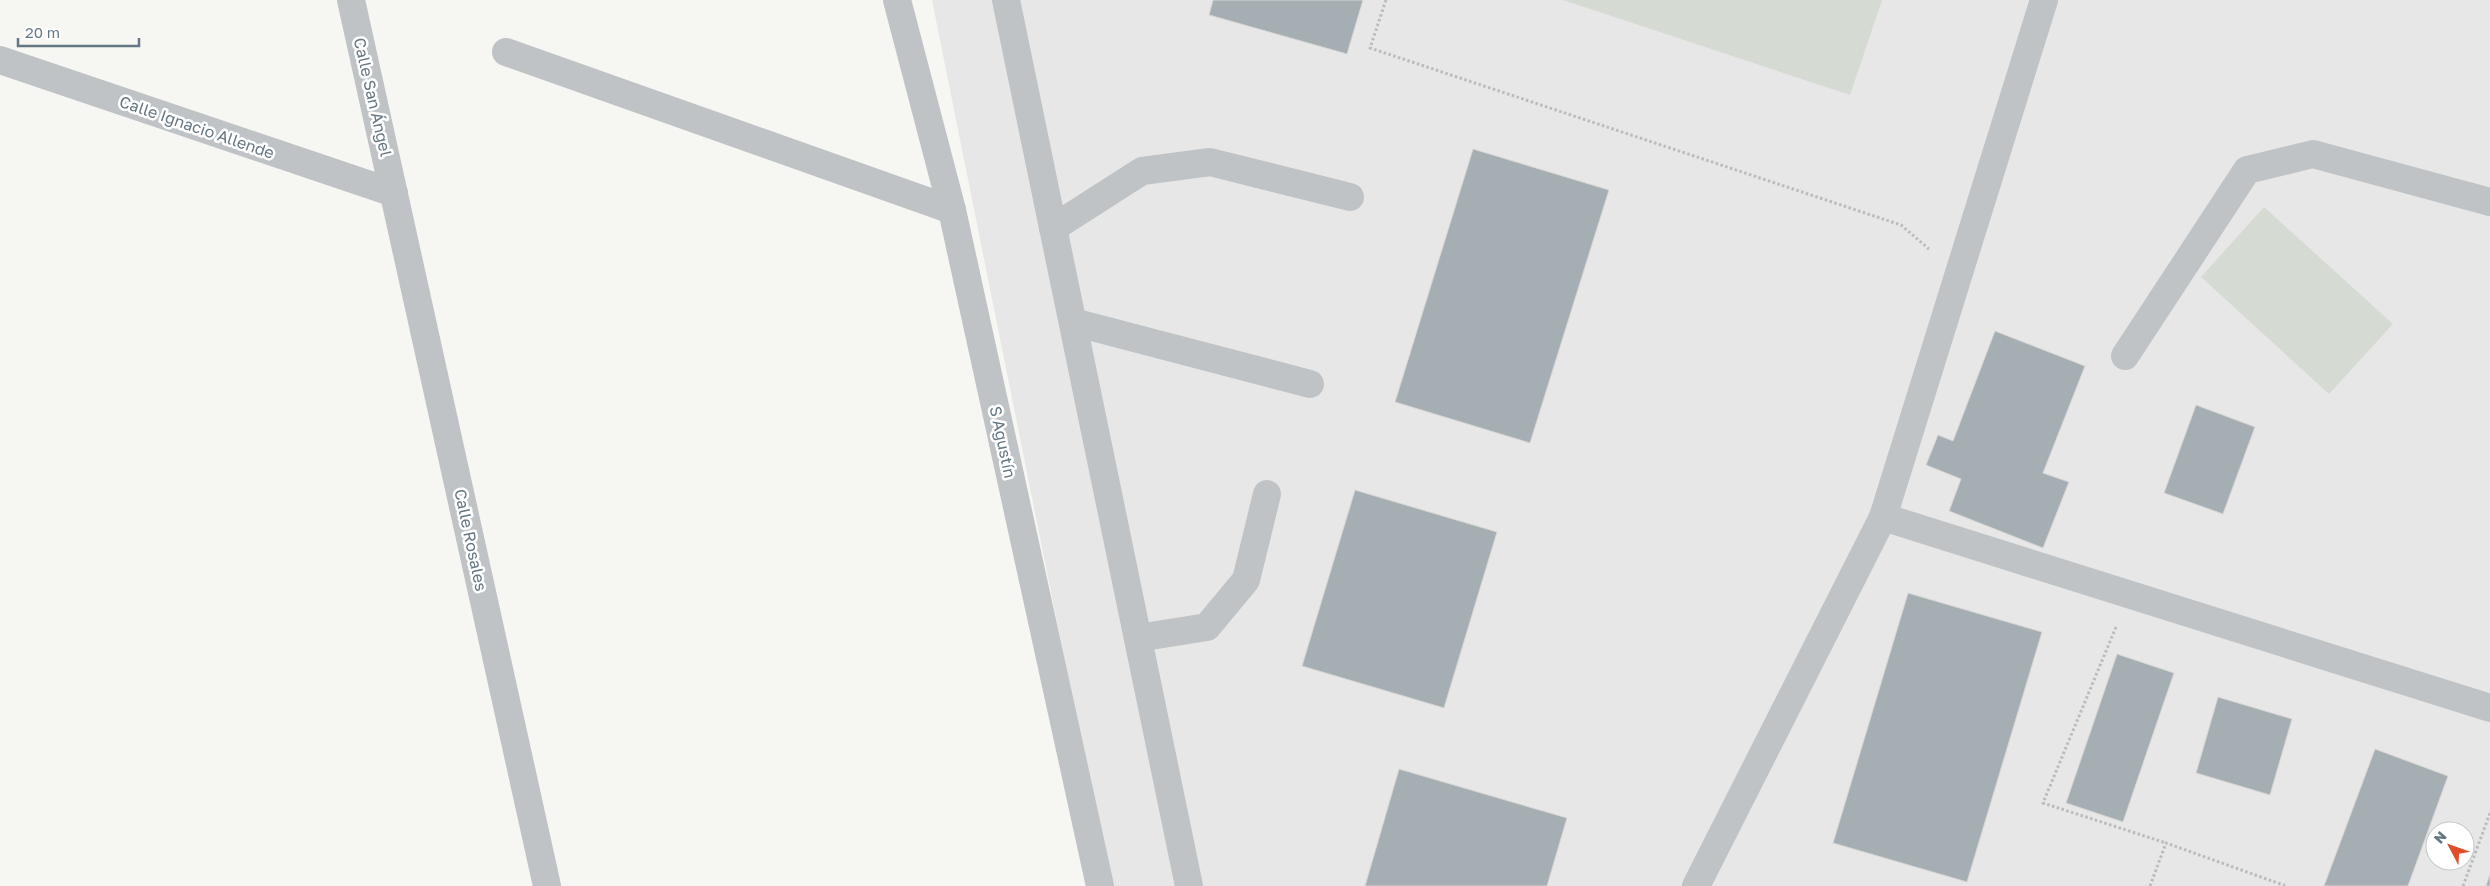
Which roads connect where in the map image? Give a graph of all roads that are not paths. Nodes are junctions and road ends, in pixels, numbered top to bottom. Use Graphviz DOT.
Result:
graph roads {
  1 [pos="351,0"];
  2 [pos="897,0"];
  3 [pos="1006,0"];
  4 [pos="2044,0"];
  5 [pos="506,52"];
  6 [pos="0,60"];
  7 [pos="394,193"];
  8 [pos="1350,197"];
  9 [pos="2490,202"];
  10 [pos="952,210"];
  11 [pos="1053,228"];
  12 [pos="1073,322"];
  13 [pos="2125,356"];
  14 [pos="1310,384"];
  15 [pos="1267,494"];
  16 [pos="1883,517"];
  17 [pos="1138,638"];
  18 [pos="2490,708"];
  19 [pos="547,886"];
  20 [pos="1100,886"];
  21 [pos="1189,886"];
  22 [pos="1696,886"];
  1 -- 7 [label="street, Calle San Ángel"];
  2 -- 10 [label="street, S Agustín"];
  3 -- 11 [label="street"];
  4 -- 16 [label="street"];
  5 -- 10 [label="street"];
  6 -- 7 [label="street, Calle Ignacio Allende"];
  7 -- 19 [label="street, Calle Rosales"];
  8 -- 11 [label="street"];
  9 -- 13 [label="street"];
  10 -- 20 [label="street, S Agustín"];
  11 -- 12 [label="street"];
  12 -- 14 [label="street"];
  12 -- 17 [label="street"];
  15 -- 17 [label="street"];
  16 -- 18 [label="street"];
  16 -- 22 [label="street"];
  17 -- 21 [label="street"];
}
